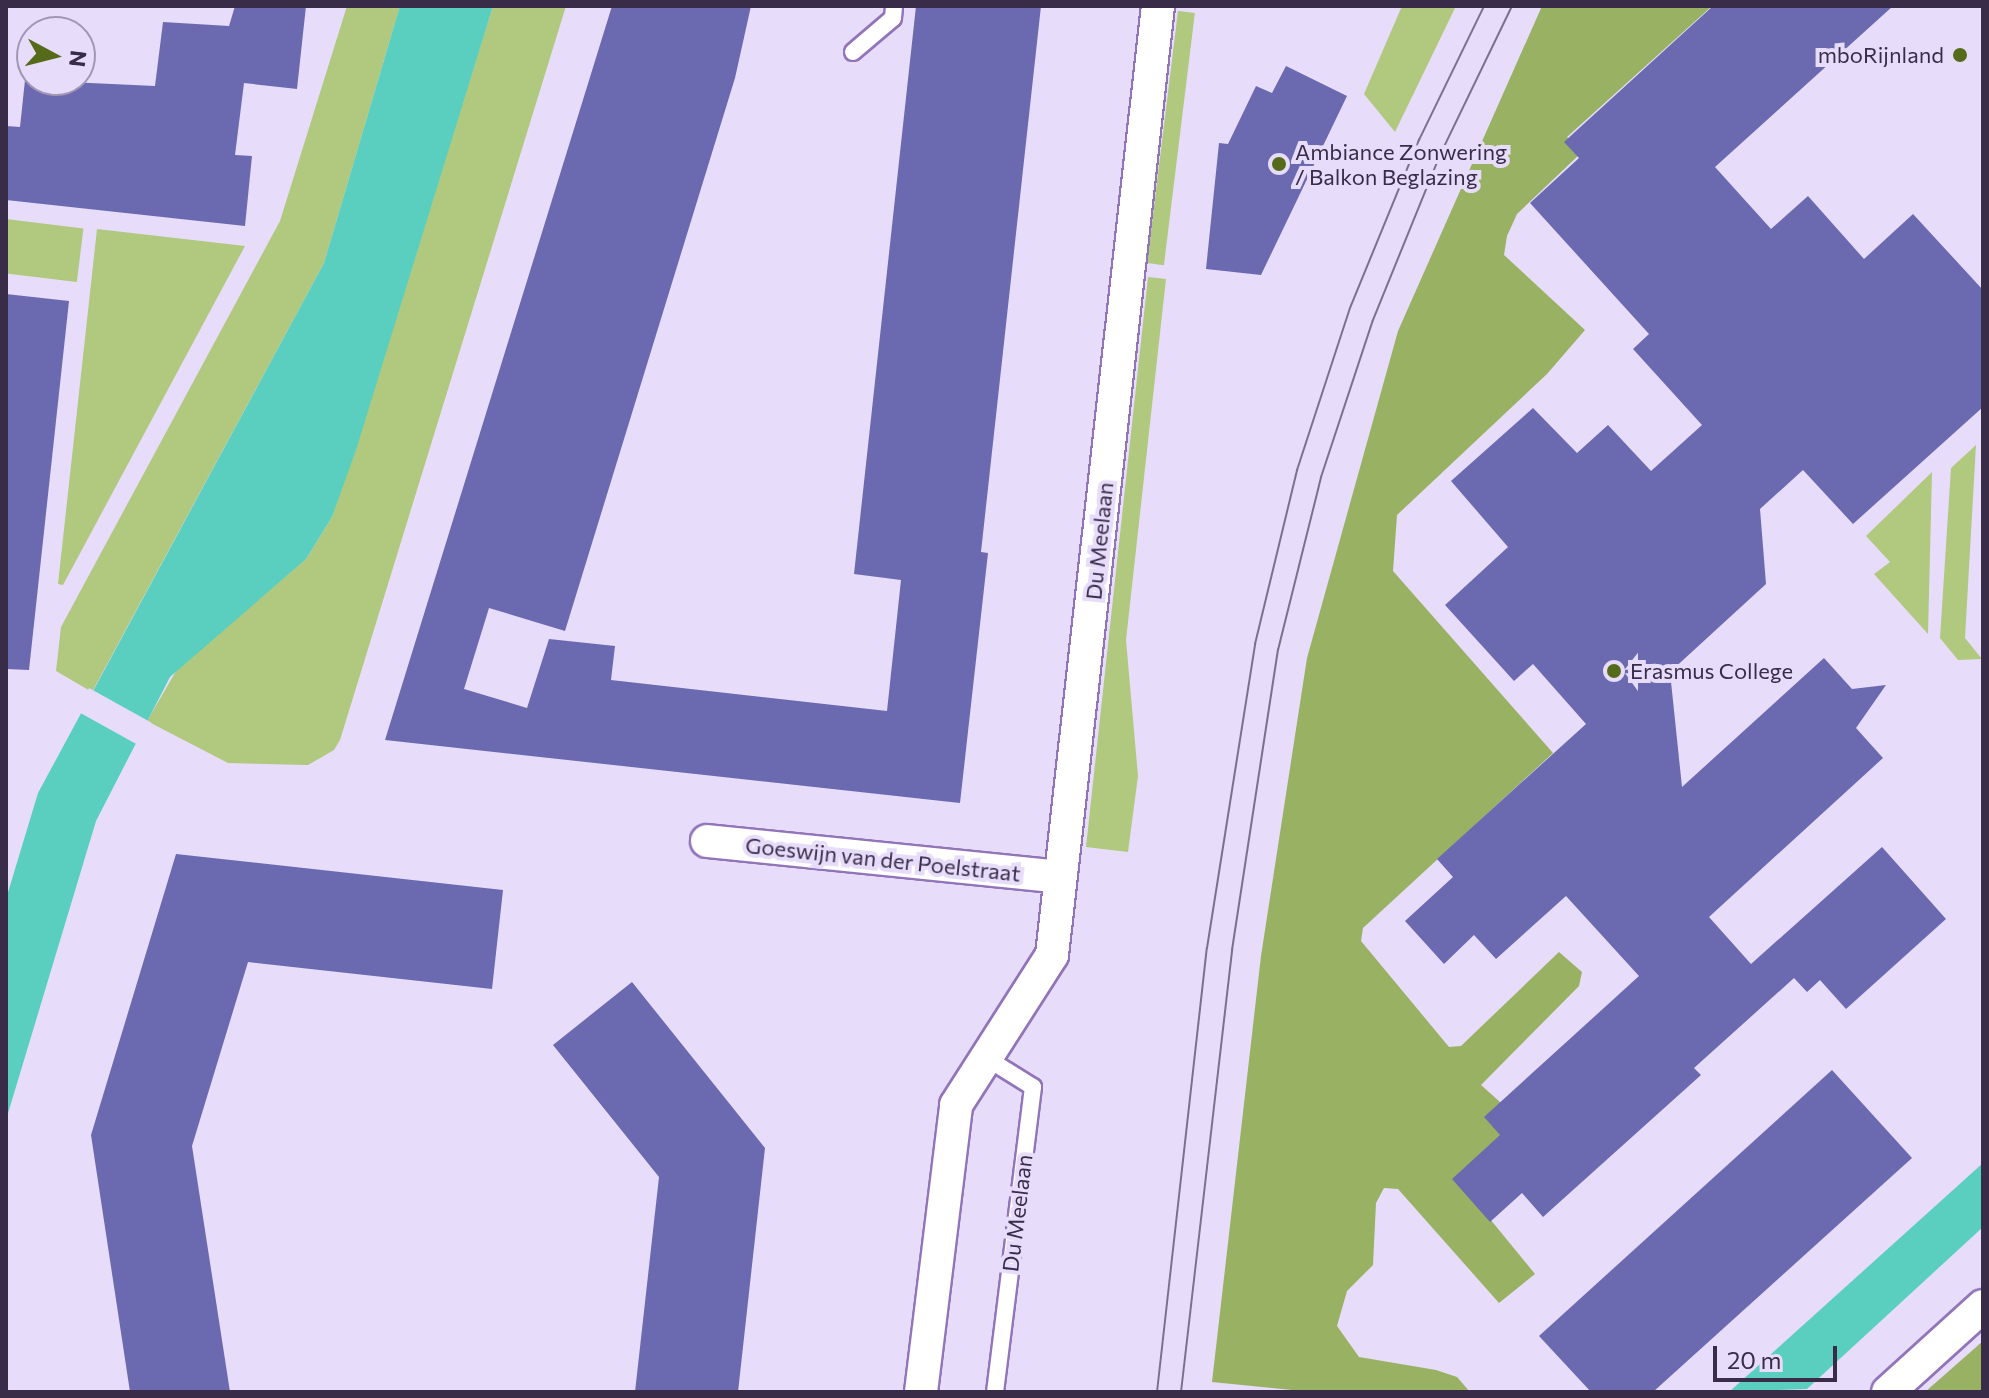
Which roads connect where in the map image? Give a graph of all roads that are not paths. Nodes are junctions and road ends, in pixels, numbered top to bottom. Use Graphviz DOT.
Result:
graph roads {
  1 [pos="894,6"];
  2 [pos="1158,6"];
  3 [pos="853,52"];
  4 [pos="707,841"];
  5 [pos="1059,877"];
  6 [pos="988,1059"];
  7 [pos="1983,1306"];
  8 [pos="921,1392"];
  9 [pos="995,1392"];
  10 [pos="1888,1392"];
  1 -- 3 [label="lane"];
  2 -- 5 [label="street, Du Meelaan"];
  4 -- 5 [label="street, Goeswijn van der Poelstraat"];
  5 -- 6 [label="street, Du Meelaan"];
  6 -- 8 [label="street, Du Meelaan"];
  6 -- 9 [label="lane, Du Meelaan"];
  7 -- 10 [label="street"];
}
